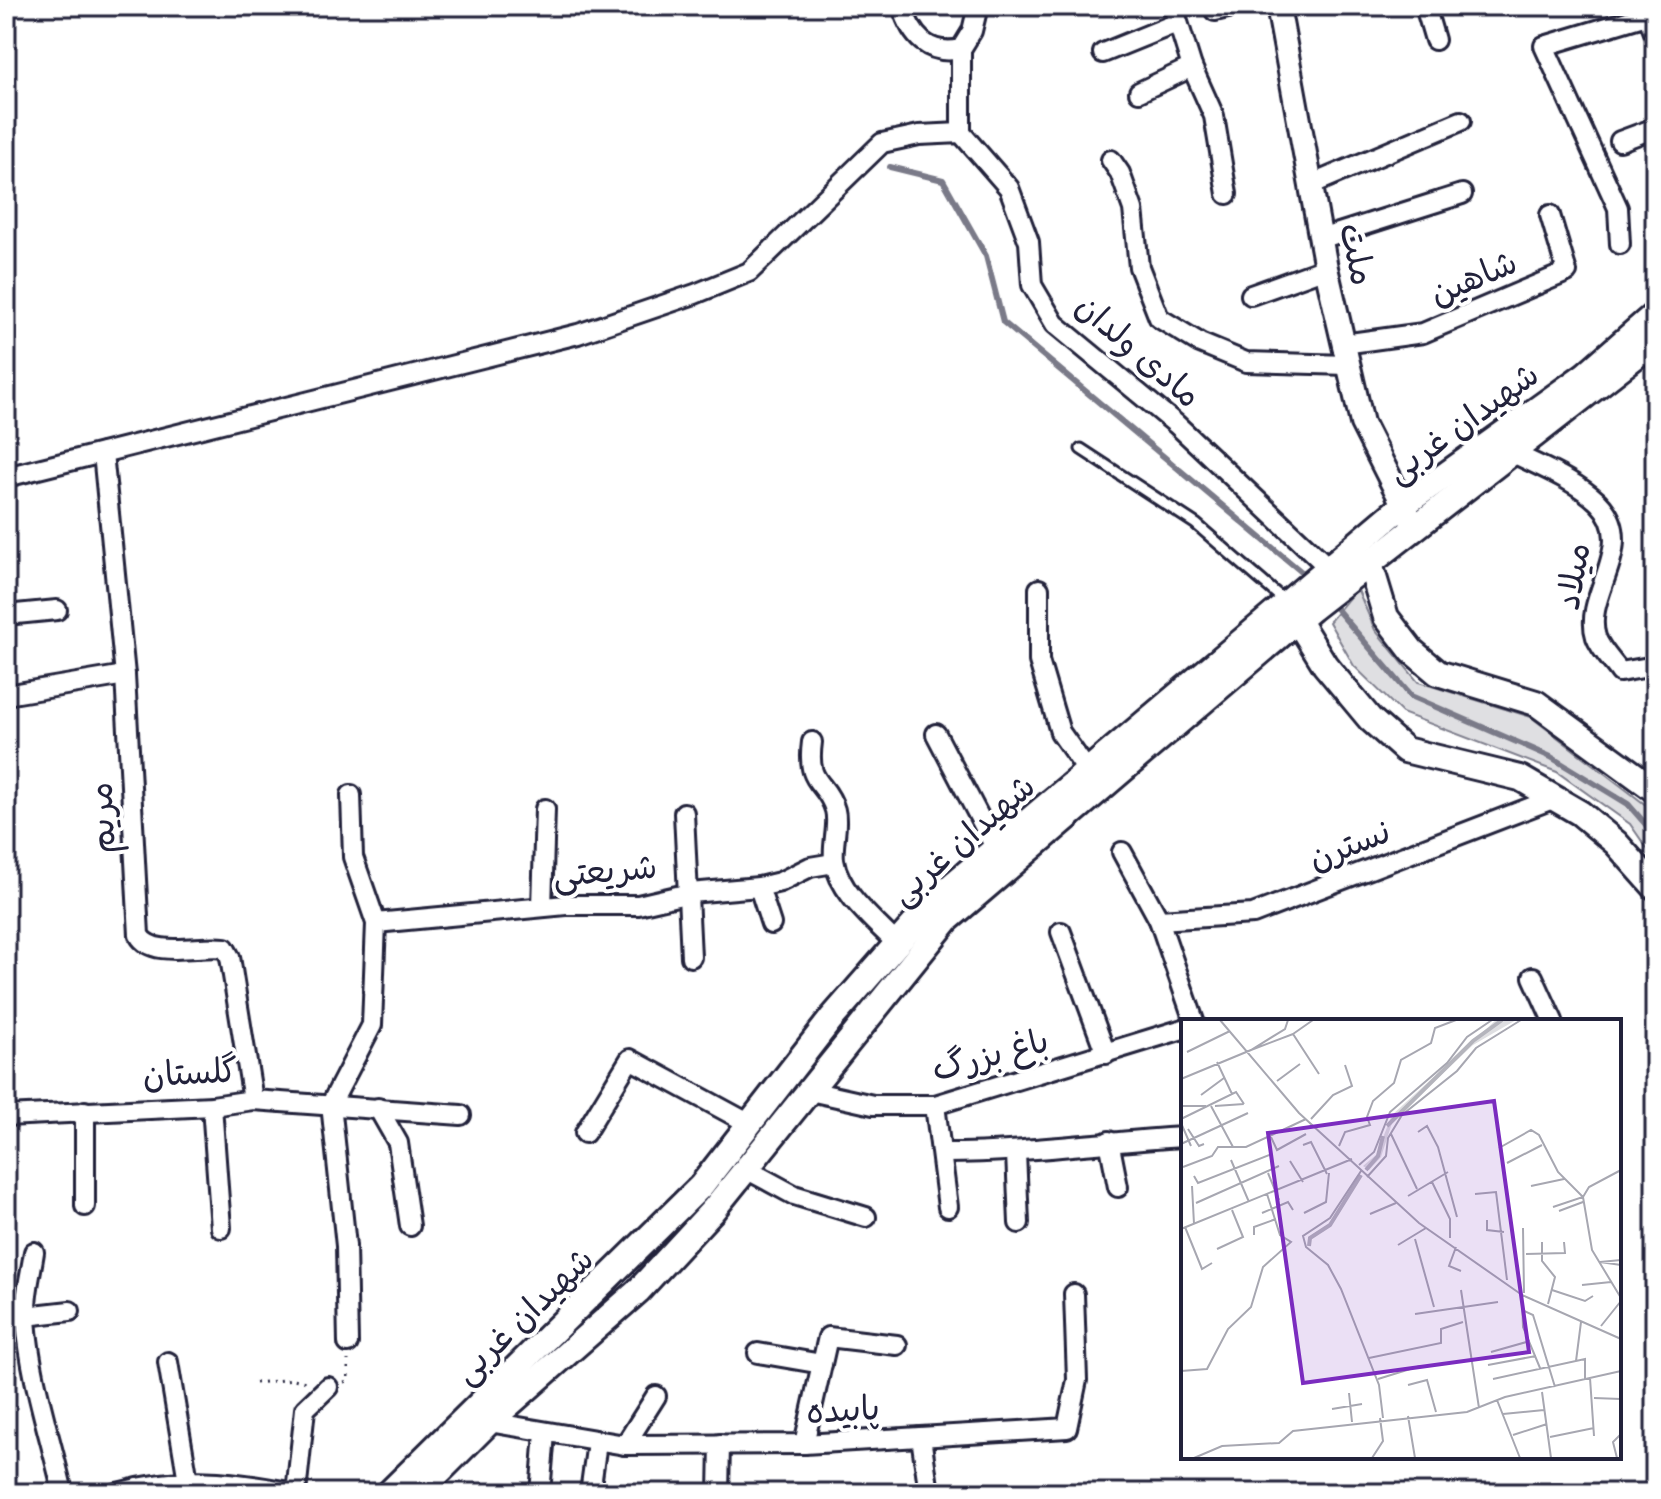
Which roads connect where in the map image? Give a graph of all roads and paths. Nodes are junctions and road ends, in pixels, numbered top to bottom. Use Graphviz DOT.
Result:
graph roads {
  1 [pos="978,6"];
  2 [pos="1236,6"];
  3 [pos="1278,6"];
  4 [pos="1425,6"];
  5 [pos="902,8"];
  6 [pos="1646,10"];
  7 [pos="1215,11"];
  8 [pos="1175,14"];
  9 [pos="1655,35"];
  10 [pos="1435,40"];
  11 [pos="961,49"];
  12 [pos="1103,53"];
  13 [pos="1192,67"];
  14 [pos="1139,92"];
  15 [pos="1461,121"];
  16 [pos="1655,128"];
  17 [pos="961,133"];
  18 [pos="1620,141"];
  19 [pos="1111,160"];
  20 [pos="1310,185"];
  21 [pos="1227,194"];
  22 [pos="1462,194"];
  23 [pos="1550,215"];
  24 [pos="1320,239"];
  25 [pos="1620,244"];
  26 [pos="1326,268"];
  27 [pos="1251,295"];
  28 [pos="1655,314"];
  29 [pos="1655,341"];
  30 [pos="1346,354"];
  31 [pos="1081,449"];
  32 [pos="103,453"];
  33 [pos="1513,453"];
  34 [pos="6,477"];
  35 [pos="1402,506"];
  36 [pos="1417,528"];
  37 [pos="1370,564"];
  38 [pos="1329,568"];
  39 [pos="1039,589"];
  40 [pos="57,610"];
  41 [pos="1293,611"];
  42 [pos="6,615"];
  43 [pos="1655,666"];
  44 [pos="125,675"];
  45 [pos="6,695"];
  46 [pos="936,734"];
  47 [pos="812,742"];
  48 [pos="1089,773"];
  49 [pos="1655,790"];
  50 [pos="351,795"];
  51 [pos="1555,798"];
  52 [pos="545,809"];
  53 [pos="684,813"];
  54 [pos="996,849"];
  55 [pos="1122,852"];
  56 [pos="834,863"];
  57 [pos="759,887"];
  58 [pos="1655,887"];
  59 [pos="690,893"];
  60 [pos="542,907"];
  61 [pos="1159,920"];
  62 [pos="376,923"];
  63 [pos="771,924"];
  64 [pos="1061,932"];
  65 [pos="897,944"];
  66 [pos="691,957"];
  67 [pos="1533,977"];
  68 [pos="1193,1019"];
  69 [pos="1552,1019"];
  70 [pos="1181,1030"];
  71 [pos="1106,1054"];
  72 [pos="810,1091"];
  73 [pos="253,1100"];
  74 [pos="331,1104"];
  75 [pos="935,1105"];
  76 [pos="212,1106"];
  77 [pos="378,1108"];
  78 [pos="85,1111"];
  79 [pos="461,1115"];
  80 [pos="6,1116"];
  81 [pos="750,1124"];
  82 [pos="585,1133"];
  83 [pos="1181,1137"];
  84 [pos="1109,1141"];
  85 [pos="944,1153"];
  86 [pos="1016,1153"];
  87 [pos="746,1169"];
  88 [pos="1118,1187"];
  89 [pos="85,1206"];
  90 [pos="948,1207"];
  91 [pos="866,1217"];
  92 [pos="1019,1223"];
  93 [pos="410,1226"];
  94 [pos="221,1228"];
  95 [pos="34,1252"];
  96 [pos="1074,1294"];
  97 [pos="70,1311"];
  98 [pos="25,1316"];
  99 [pos="348,1343"];
  100 [pos="897,1345"];
  101 [pos="758,1353"];
  102 [pos="168,1362"];
  103 [pos="822,1364"];
  104 [pos="328,1387"];
  105 [pos="656,1396"];
  106 [pos="489,1422"];
  107 [pos="545,1433"];
  108 [pos="921,1437"];
  109 [pos="597,1442"];
  110 [pos="720,1444"];
  111 [pos="804,1444"];
  112 [pos="625,1445"];
  113 [pos="188,1481"];
  114 [pos="288,1492"];
  115 [pos="63,1493"];
  116 [pos="117,1493"];
  117 [pos="389,1493"];
  118 [pos="418,1493"];
  119 [pos="540,1493"];
  120 [pos="590,1493"];
  121 [pos="719,1493"];
  122 [pos="929,1493"];
  1 -- 11 [label="street"];
  2 -- 7 [label="street"];
  3 -- 20 [label="street, ملت"];
  4 -- 10 [label="street"];
  5 -- 11 [label="street"];
  6 -- 9 [label="street"];
  6 -- 25 [label="street"];
  8 -- 12 [label="street"];
  8 -- 13 [label="street"];
  11 -- 17 [label="street"];
  13 -- 14 [label="street"];
  13 -- 21 [label="street"];
  15 -- 20 [label="street"];
  16 -- 18 [label="street"];
  17 -- 32 [label="street"];
  17 -- 38 [label="street, مادی ولدان"];
  19 -- 30 [label="street"];
  20 -- 24 [label="street, ملت"];
  22 -- 24 [label="street"];
  23 -- 30 [label="street, شاهین"];
  24 -- 26 [label="street, ملت"];
  26 -- 27 [label="street"];
  26 -- 30 [label="street, ملت"];
  28 -- 35 [label="main road, شهیدان غربی"];
  29 -- 33 [label="main road, شهیدان غربی"];
  30 -- 35 [label="street, ملت"];
  31 -- 41 [label="lane"];
  32 -- 34 [label="street"];
  32 -- 44 [label="street, مریم"];
  33 -- 36 [label="main road, شهیدان غربی"];
  33 -- 43 [label="street, میلاد"];
  35 -- 36 [label="street, ملت"];
  35 -- 38 [label="main road, شهیدان غربی"];
  36 -- 37 [label="main road, شهیدان غربی"];
  37 -- 41 [label="main road, شهیدان غربی"];
  37 -- 49 [label="main road"];
  38 -- 41 [label="main road, شهیدان غربی"];
  39 -- 48 [label="street"];
  40 -- 42 [label="street"];
  41 -- 48 [label="main road, شهیدان غربی"];
  41 -- 51 [label="main road"];
  41 -- 72 [label="main road, شهیدان غربی"];
  44 -- 45 [label="street"];
  44 -- 73 [label="street, مریم"];
  46 -- 54 [label="street"];
  47 -- 56 [label="street"];
  48 -- 54 [label="main road, شهیدان غربی"];
  50 -- 62 [label="street"];
  51 -- 58 [label="main road"];
  51 -- 61 [label="street, نسترن"];
  52 -- 60 [label="street"];
  53 -- 59 [label="street"];
  54 -- 65 [label="main road, شهیدان غربی"];
  55 -- 61 [label="street"];
  56 -- 57 [label="street, شریعتی"];
  56 -- 65 [label="street"];
  57 -- 59 [label="street, شریعتی"];
  57 -- 63 [label="street"];
  59 -- 60 [label="street, شریعتی"];
  59 -- 66 [label="street"];
  60 -- 62 [label="street, شریعتی"];
  61 -- 68 [label="street"];
  62 -- 74 [label="street"];
  64 -- 71 [label="street"];
  65 -- 81 [label="main road, شهیدان غربی"];
  67 -- 69 [label="street"];
  70 -- 71 [label="street, باغ بزرگ"];
  71 -- 75 [label="street, باغ بزرگ"];
  72 -- 75 [label="street, باغ بزرگ"];
  72 -- 87 [label="main road, شهیدان غربی"];
  73 -- 74 [label="street, گلستان"];
  73 -- 76 [label="street, گلستان"];
  74 -- 77 [label="street, گلستان"];
  74 -- 99 [label="street"];
  75 -- 85 [label="street"];
  76 -- 78 [label="street, گلستان"];
  76 -- 94 [label="street"];
  77 -- 79 [label="street, گلستان"];
  77 -- 93 [label="street"];
  78 -- 80 [label="street, گلستان"];
  78 -- 89 [label="street"];
  81 -- 82 [label="street"];
  81 -- 117 [label="main road, شهیدان غربی"];
  83 -- 84 [label="street"];
  84 -- 86 [label="street"];
  84 -- 88 [label="street"];
  85 -- 86 [label="street"];
  85 -- 90 [label="street"];
  86 -- 92 [label="street"];
  87 -- 91 [label="street"];
  87 -- 106 [label="main road, شهیدان غربی"];
  95 -- 98 [label="street"];
  96 -- 108 [label="street, پابیده"];
  97 -- 98 [label="street"];
  98 -- 115 [label="street"];
  100 -- 103 [label="street"];
  101 -- 103 [label="street"];
  102 -- 113 [label="street"];
  103 -- 111 [label="street"];
  104 -- 114 [label="street"];
  105 -- 112 [label="street"];
  106 -- 107 [label="street, پابیده"];
  106 -- 118 [label="main road, شهیدان غربی"];
  107 -- 109 [label="street, پابیده"];
  107 -- 119 [label="street"];
  108 -- 111 [label="street, پابیده"];
  108 -- 122 [label="street"];
  109 -- 112 [label="street, پابیده"];
  109 -- 120 [label="street"];
  110 -- 111 [label="street, پابیده"];
  110 -- 112 [label="street, پابیده"];
  110 -- 121 [label="street"];
  113 -- 114 [label="street"];
  113 -- 116 [label="street"];
}
